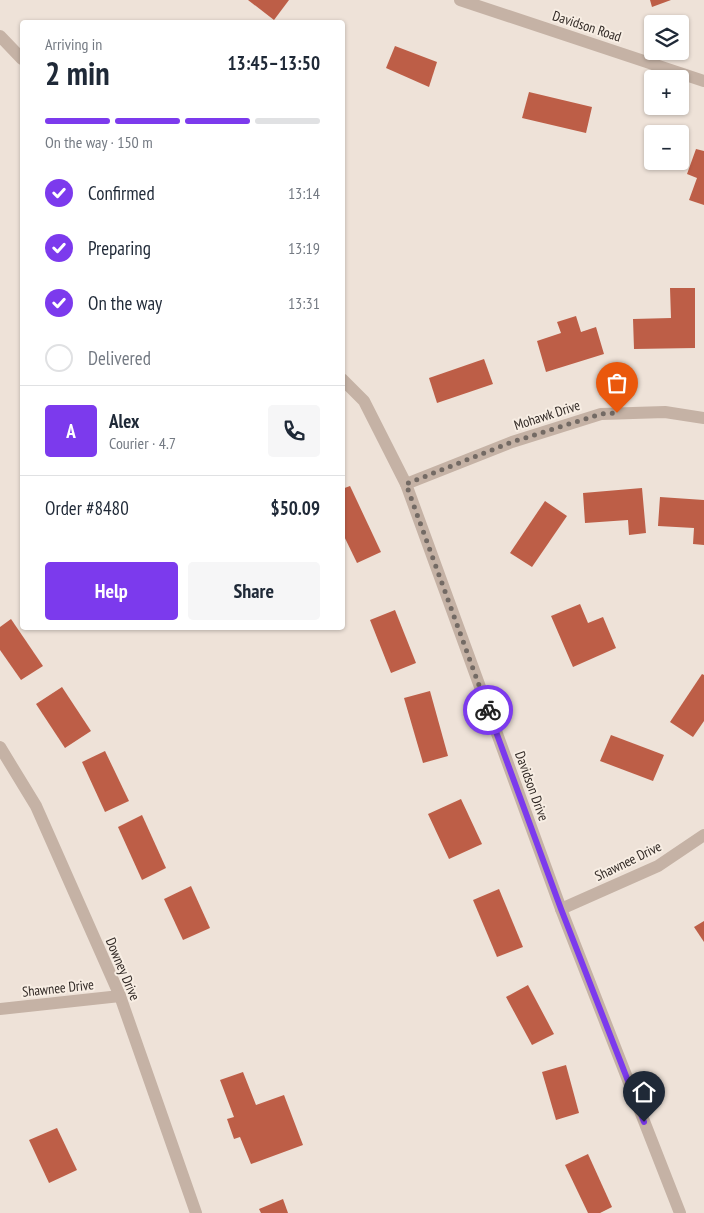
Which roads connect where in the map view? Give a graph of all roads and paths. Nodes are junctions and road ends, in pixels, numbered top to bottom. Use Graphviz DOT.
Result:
graph roads {
  1 [pos="460,0"];
  2 [pos="0,36"];
  3 [pos="20,56"];
  4 [pos="704,81"];
  5 [pos="345,382"];
  6 [pos="704,418"];
  7 [pos="406,484"];
  8 [pos="0,747"];
  9 [pos="704,836"];
  10 [pos="561,909"];
  11 [pos="120,996"];
  12 [pos="0,1009"];
  13 [pos="196,1213"];
  14 [pos="680,1213"];
  1 -- 4 [label="street, Davidson Road"];
  2 -- 3 [label="street"];
  5 -- 7 [label="street, Davidson Drive"];
  6 -- 7 [label="street, Mohawk Drive"];
  7 -- 10 [label="street, Davidson Drive"];
  8 -- 11 [label="street, Downey Drive"];
  9 -- 10 [label="street, Shawnee Drive"];
  10 -- 14 [label="street, Davidson Drive"];
  11 -- 12 [label="street, Shawnee Drive"];
  11 -- 13 [label="street, Downey Drive"];
}
